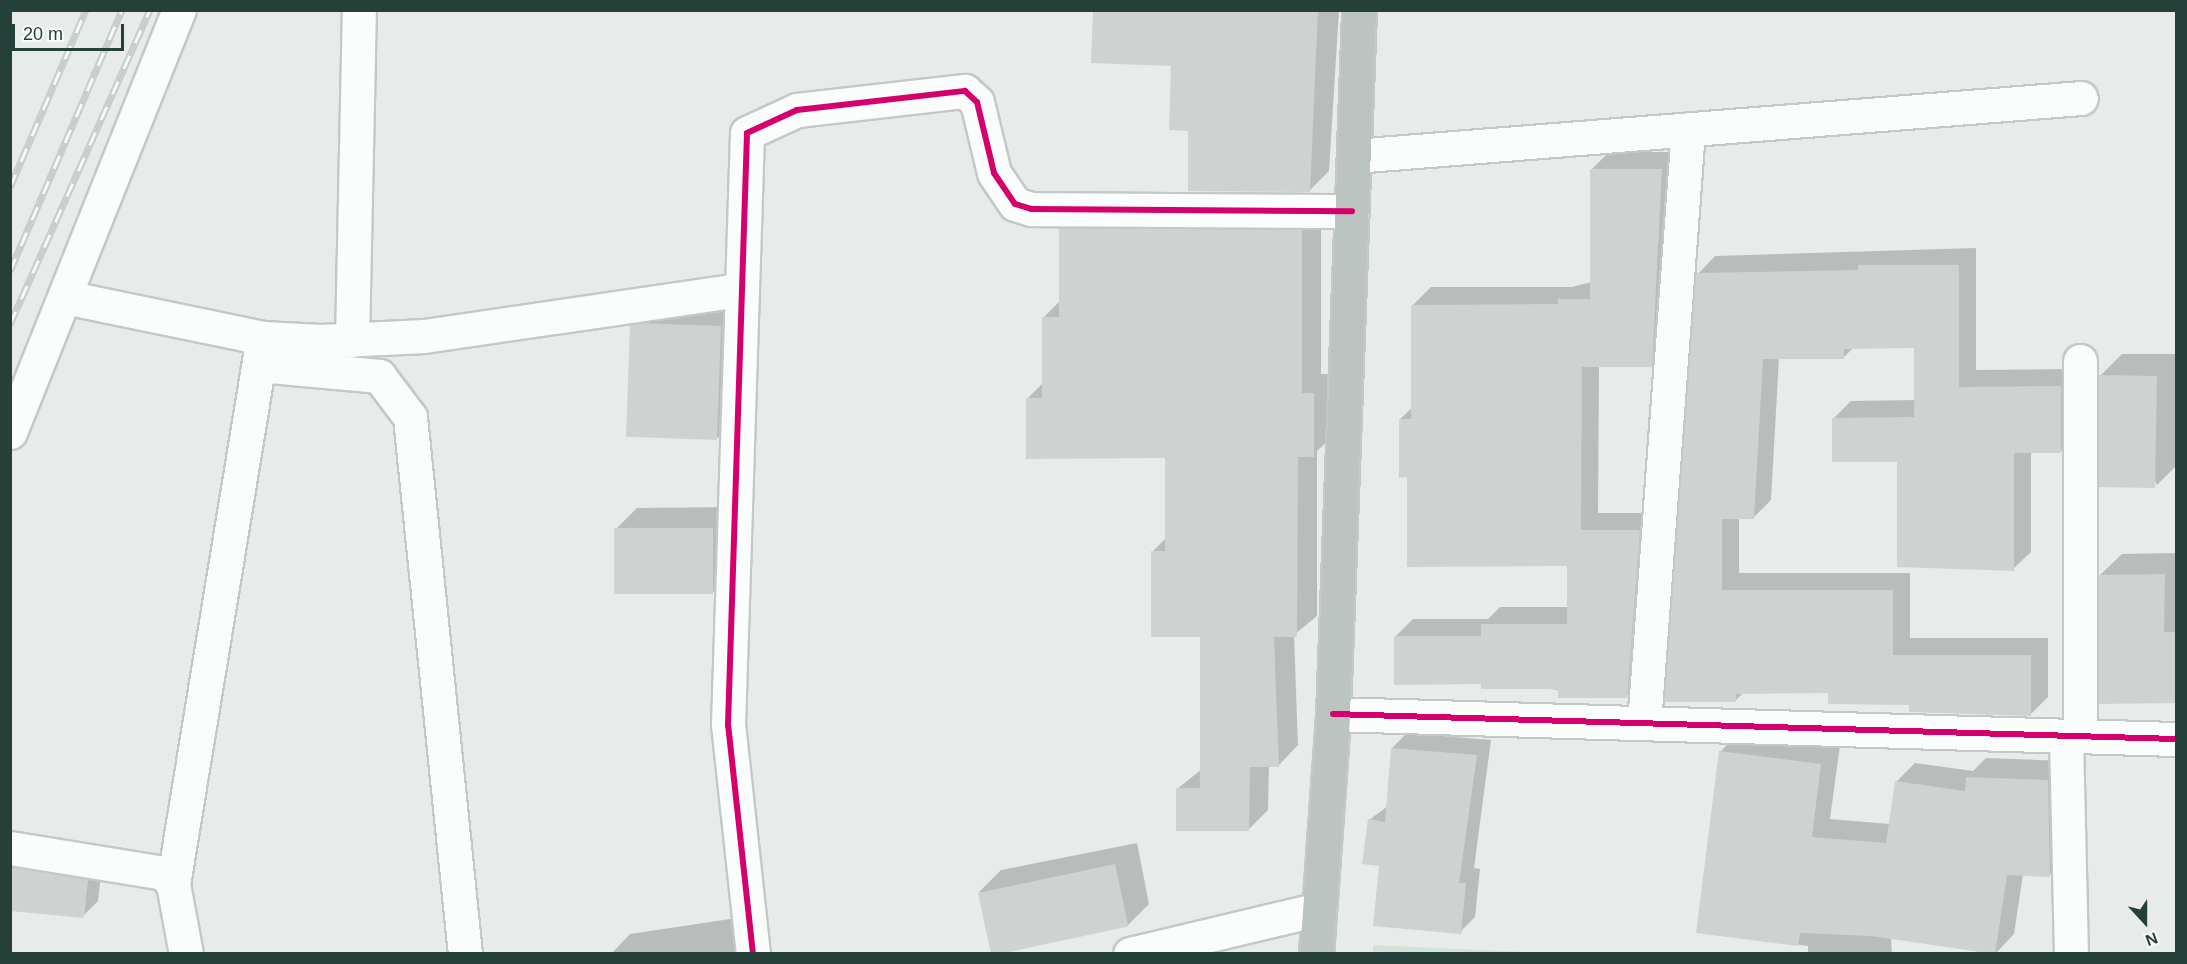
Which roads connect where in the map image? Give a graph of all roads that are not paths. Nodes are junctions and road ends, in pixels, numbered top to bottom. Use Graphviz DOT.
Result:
graph roads {
  1 [pos="179,10"];
  2 [pos="359,10"];
  3 [pos="1359,10"];
  4 [pos="2081,98"];
  5 [pos="1688,130"];
  6 [pos="1354,156"];
  7 [pos="1352,211"];
  8 [pos="740,290"];
  9 [pos="64,297"];
  10 [pos="352,340"];
  11 [pos="261,352"];
  12 [pos="2080,361"];
  13 [pos="10,432"];
  14 [pos="1333,714"];
  15 [pos="1644,723"];
  16 [pos="2073,736"];
  17 [pos="2176,739"];
  18 [pos="10,848"];
  19 [pos="173,884"];
  20 [pos="1319,909"];
  21 [pos="186,954"];
  22 [pos="465,954"];
  23 [pos="753,954"];
  24 [pos="1130,954"];
  25 [pos="1316,954"];
  26 [pos="2071,954"];
  1 -- 9 [label="street"];
  2 -- 10 [label="street"];
  3 -- 6 [label="highway"];
  4 -- 5 [label="street"];
  5 -- 6 [label="street"];
  5 -- 15 [label="street"];
  6 -- 7 [label="highway"];
  7 -- 8 [label="street"];
  7 -- 14 [label="highway"];
  8 -- 10 [label="street"];
  8 -- 23 [label="street"];
  9 -- 11 [label="street"];
  9 -- 13 [label="street"];
  10 -- 11 [label="street"];
  11 -- 19 [label="street"];
  11 -- 22 [label="street"];
  12 -- 16 [label="street"];
  14 -- 15 [label="street"];
  14 -- 20 [label="highway"];
  15 -- 16 [label="street"];
  16 -- 17 [label="street"];
  16 -- 26 [label="street"];
  18 -- 19 [label="street"];
  19 -- 21 [label="street"];
  20 -- 24 [label="street"];
  20 -- 25 [label="highway"];
}
